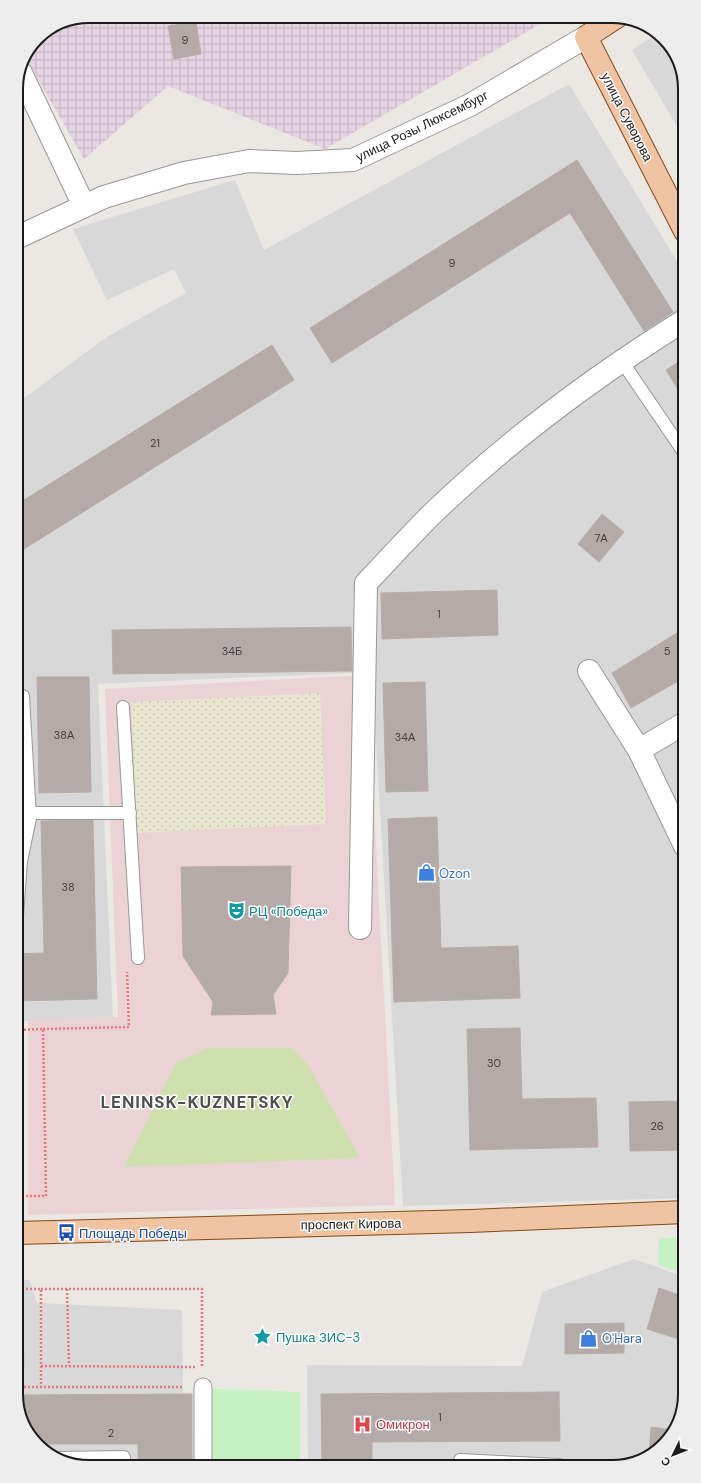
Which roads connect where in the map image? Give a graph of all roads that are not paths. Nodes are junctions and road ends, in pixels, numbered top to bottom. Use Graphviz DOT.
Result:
graph roads {
  1 [pos="607,23"];
  2 [pos="586,37"];
  3 [pos="24,79"];
  4 [pos="84,206"];
  5 [pos="678,216"];
  6 [pos="23,235"];
  7 [pos="678,324"];
  8 [pos="621,360"];
  9 [pos="678,444"];
  10 [pos="589,671"];
  11 [pos="23,696"];
  12 [pos="123,707"];
  13 [pos="678,727"];
  14 [pos="639,750"];
  15 [pos="30,813"];
  16 [pos="130,813"];
  17 [pos="678,831"];
  18 [pos="23,841"];
  19 [pos="360,928"];
  20 [pos="138,958"];
  21 [pos="678,1212"];
  22 [pos="23,1233"];
  23 [pos="203,1387"];
  24 [pos="71,1458"];
  25 [pos="124,1460"];
  26 [pos="203,1460"];
  1 -- 2 [label="main road"];
  2 -- 4 [label="street, улица Розы Люксембург"];
  2 -- 5 [label="main road, улица Суворова"];
  3 -- 4 [label="street"];
  4 -- 6 [label="street, улица Розы Люксембург"];
  7 -- 8 [label="street"];
  8 -- 9 [label="lane"];
  8 -- 19 [label="street"];
  10 -- 14 [label="street"];
  11 -- 15 [label="lane"];
  12 -- 16 [label="lane"];
  13 -- 14 [label="street"];
  14 -- 17 [label="street"];
  15 -- 16 [label="lane"];
  15 -- 18 [label="lane"];
  16 -- 20 [label="lane"];
  21 -- 22 [label="main road, проспект Кирова"];
  23 -- 26 [label="street"];
  24 -- 25 [label="lane"];
}
